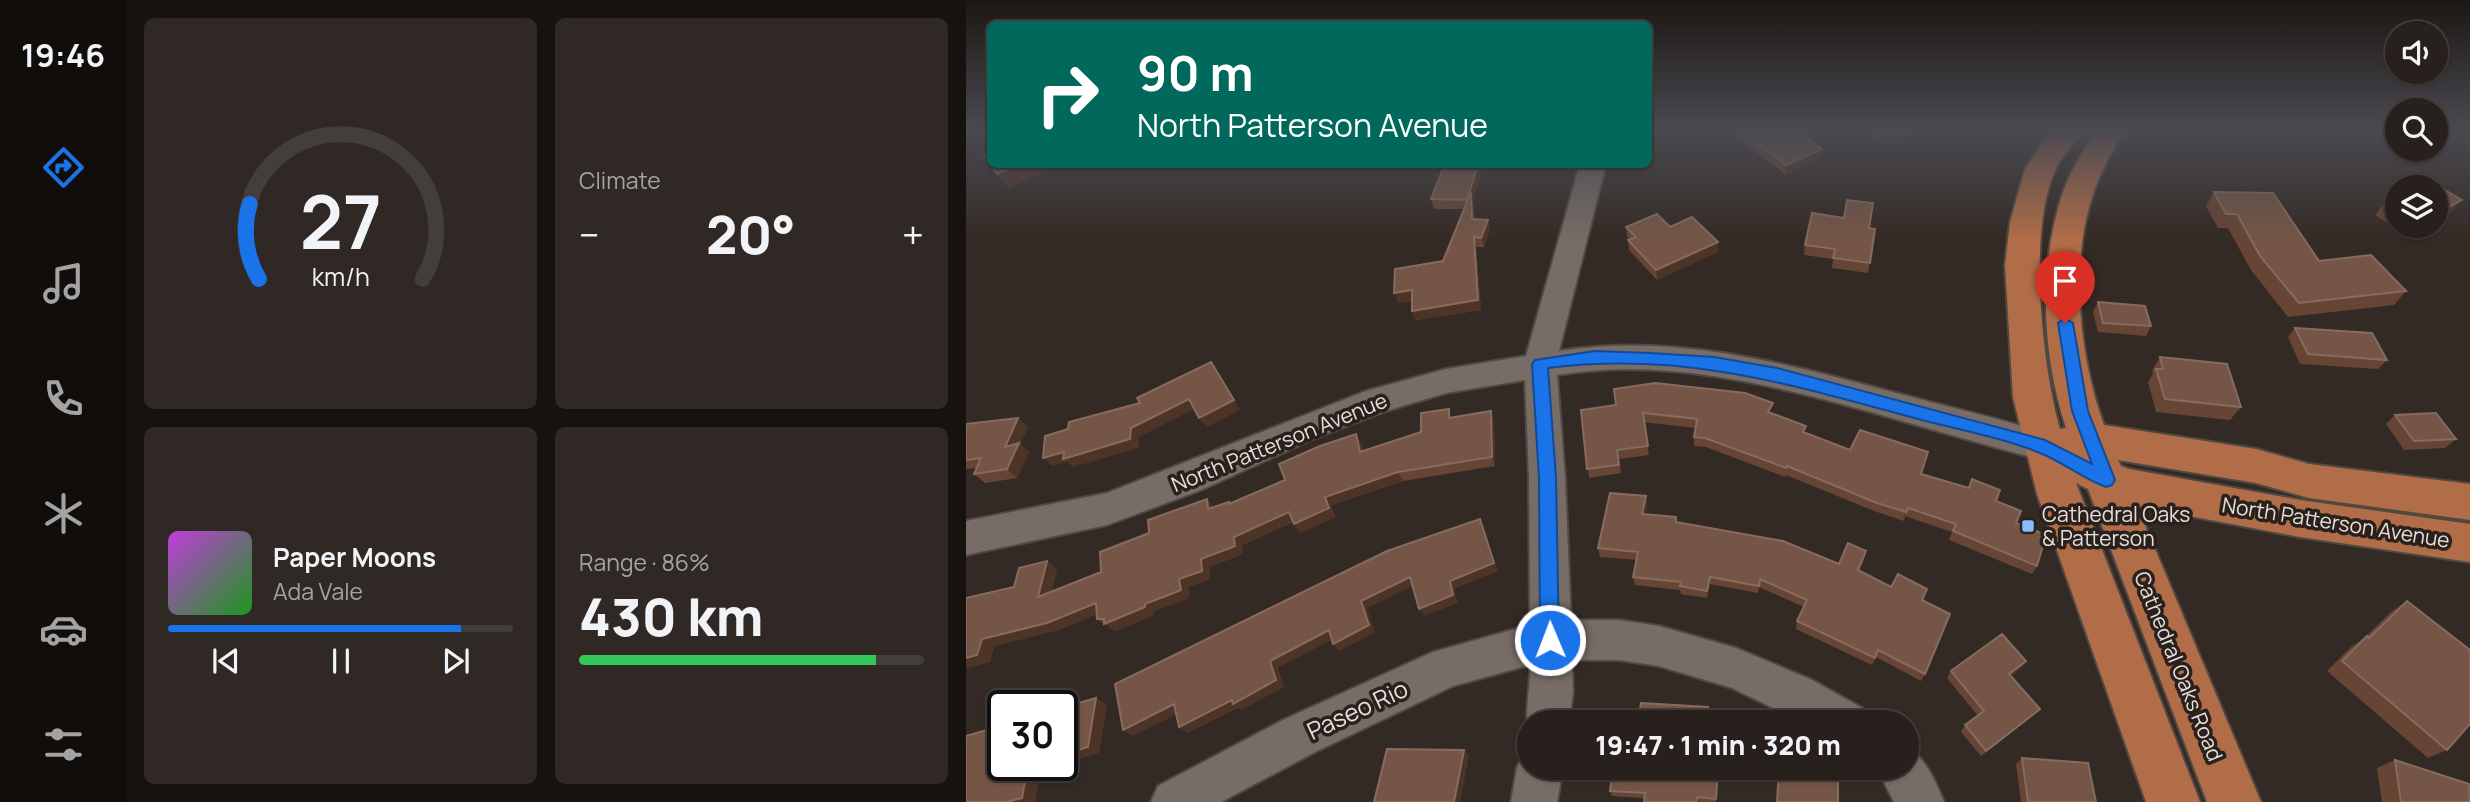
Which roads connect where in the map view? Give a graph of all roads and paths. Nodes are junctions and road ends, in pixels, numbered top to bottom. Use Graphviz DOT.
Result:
graph roads {
  1 [pos="2042,166"];
  2 [pos="2090,166"];
  3 [pos="1593,168"];
  4 [pos="1540,364"];
  5 [pos="2090,439"];
  6 [pos="2045,447"];
  7 [pos="2106,480"];
  8 [pos="2470,502"];
  9 [pos="966,538"];
  10 [pos="2470,543"];
  11 [pos="1550,640"];
  12 [pos="1549,710"];
  13 [pos="1824,710"];
  14 [pos="1538,780"];
  15 [pos="1907,780"];
  16 [pos="1174,802"];
  17 [pos="1534,802"];
  18 [pos="1921,802"];
  19 [pos="2173,802"];
  20 [pos="2234,802"];
  1 -- 6 [label="main road"];
  2 -- 5 [label="main road, Cathedral Oaks Road"];
  3 -- 4 [label="street"];
  4 -- 6 [label="street, North Patterson Avenue"];
  4 -- 9 [label="street, North Patterson Avenue"];
  4 -- 11 [label="street"];
  5 -- 6 [label="main road, North Patterson Avenue"];
  5 -- 7 [label="main road, Cathedral Oaks Road"];
  5 -- 8 [label="main road, North Patterson Avenue"];
  6 -- 7 [label="main road, North Patterson Avenue"];
  6 -- 19 [label="main road"];
  7 -- 10 [label="main road, North Patterson Avenue"];
  7 -- 20 [label="main road, Cathedral Oaks Road"];
  11 -- 12 [label="street"];
  11 -- 13 [label="street, Paseo Rio"];
  11 -- 16 [label="street, Paseo Rio"];
  14 -- 17 [label="street"];
  15 -- 18 [label="street"];
}
